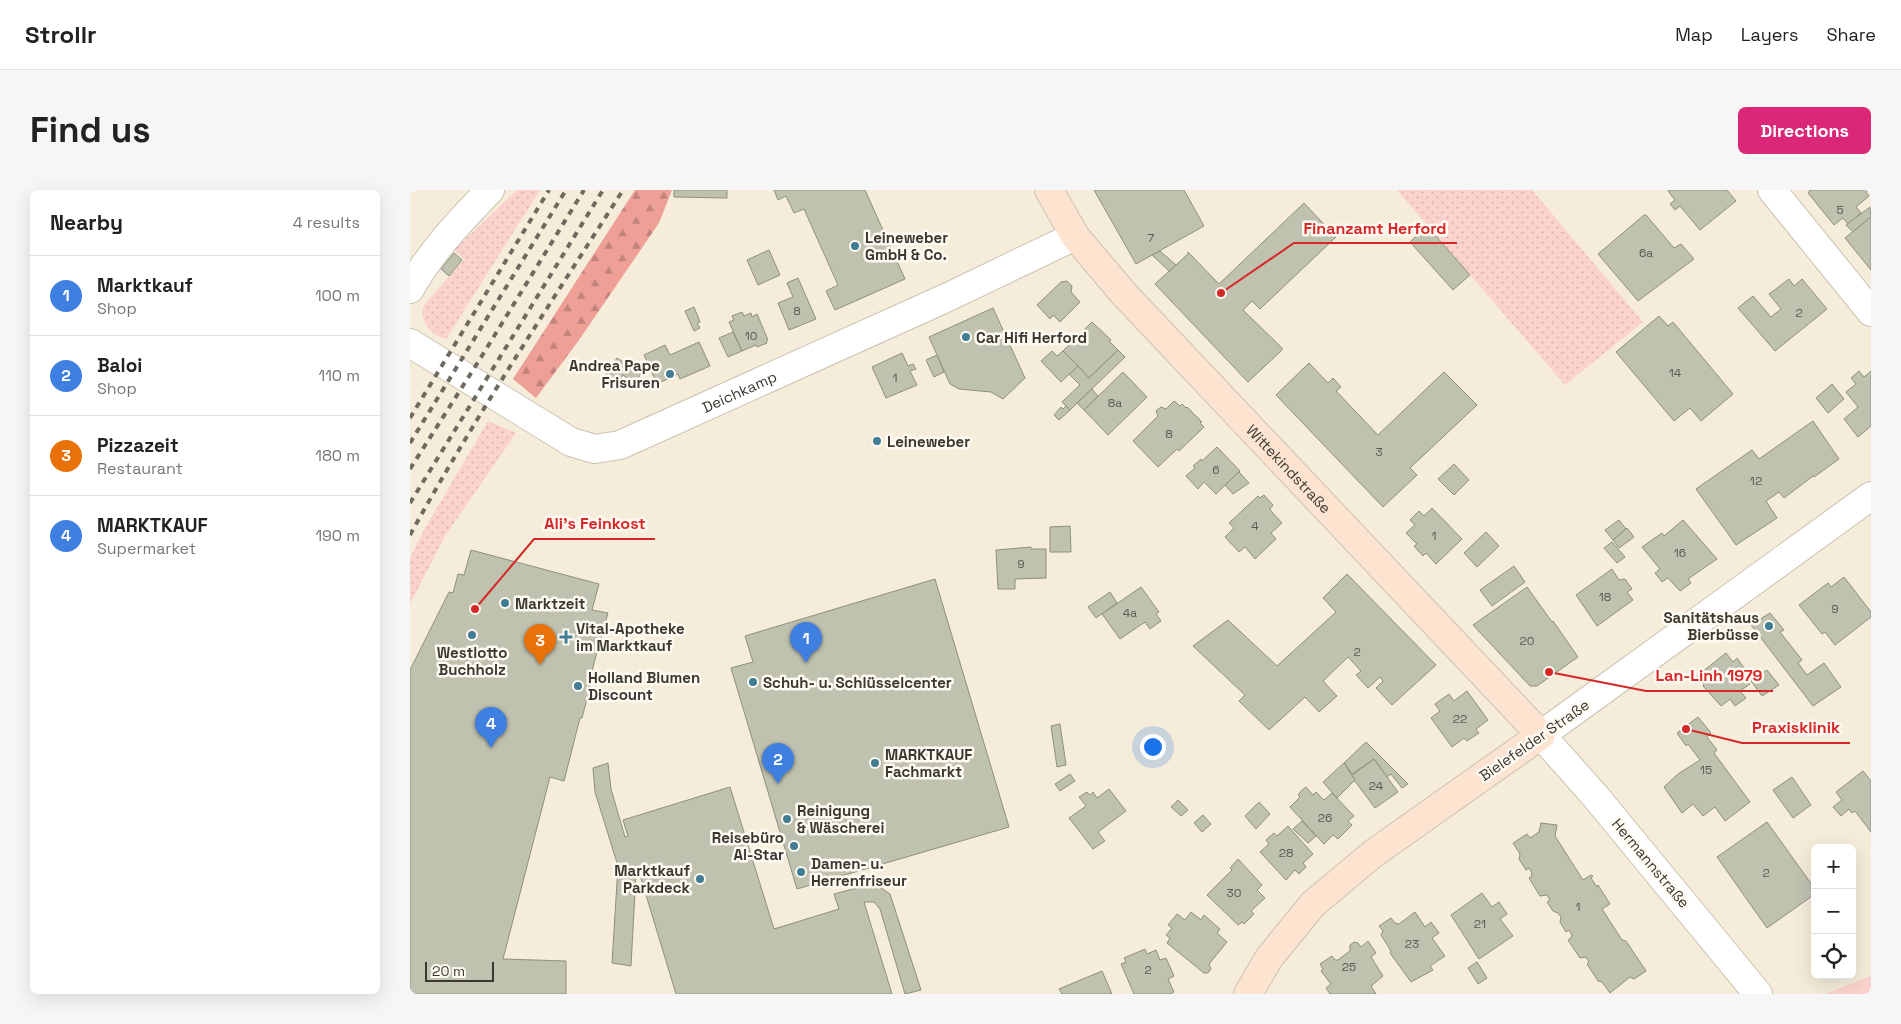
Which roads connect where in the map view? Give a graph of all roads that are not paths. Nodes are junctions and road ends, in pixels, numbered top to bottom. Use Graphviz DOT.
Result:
graph roads {
  1 [pos="490,190"];
  2 [pos="1049,190"];
  3 [pos="1772,190"];
  4 [pos="1075,236"];
  5 [pos="410,289"];
  6 [pos="1871,312"];
  7 [pos="410,343"];
  8 [pos="1871,496"];
  9 [pos="1542,735"];
  10 [pos="1248,994"];
  11 [pos="1758,994"];
  1 -- 5 [label="street"];
  2 -- 4 [label="street, Wittekindstraße"];
  3 -- 6 [label="street"];
  4 -- 7 [label="street, Deichkamp"];
  4 -- 9 [label="street, Wittekindstraße"];
  8 -- 9 [label="street, Bielefelder Straße"];
  9 -- 10 [label="street, Bielefelder Straße"];
  9 -- 11 [label="street, Hermannstraße"];
}
